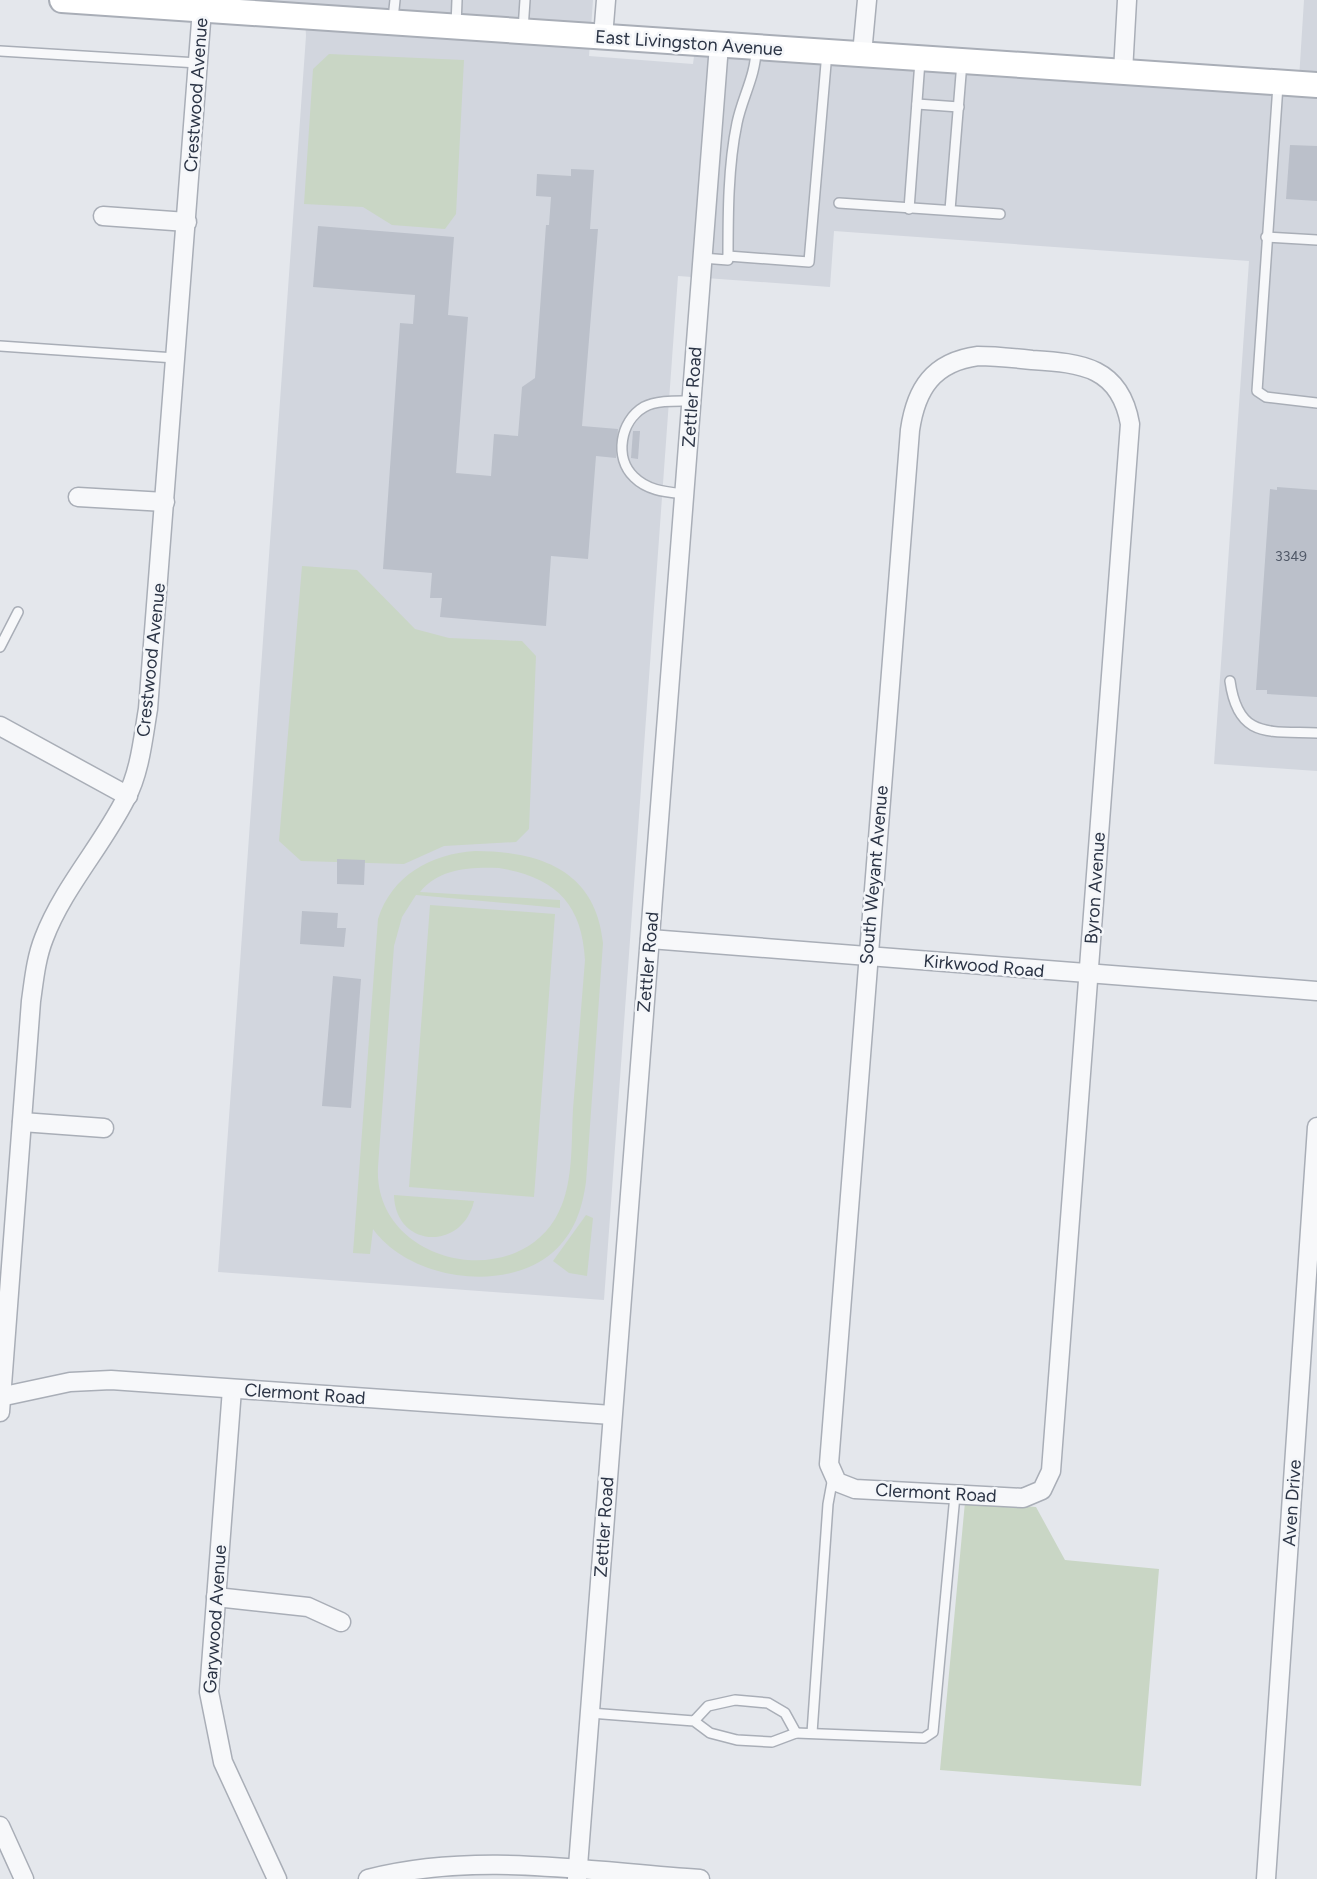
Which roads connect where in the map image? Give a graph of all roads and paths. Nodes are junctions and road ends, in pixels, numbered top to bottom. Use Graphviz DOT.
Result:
graph roads {
  1 [pos="62,0"];
  2 [pos="457,0"];
  3 [pos="525,0"];
  4 [pos="606,0"];
  5 [pos="867,0"];
  6 [pos="1127,0"];
  7 [pos="95,1"];
  8 [pos="202,9"];
  9 [pos="345,9"];
  10 [pos="394,11"];
  11 [pos="456,27"];
  12 [pos="522,31"];
  13 [pos="603,37"];
  14 [pos="719,45"];
  15 [pos="756,47"];
  16 [pos="0,51"];
  17 [pos="827,52"];
  18 [pos="862,54"];
  19 [pos="920,58"];
  20 [pos="962,61"];
  21 [pos="198,63"];
  22 [pos="1123,72"];
  23 [pos="1278,82"];
  24 [pos="1317,85"];
  25 [pos="917,104"];
  26 [pos="959,107"];
  27 [pos="839,203"];
  28 [pos="909,209"];
  29 [pos="950,210"];
  30 [pos="1000,214"];
  31 [pos="103,216"];
  32 [pos="187,222"];
  33 [pos="1266,237"];
  34 [pos="1317,240"];
  35 [pos="728,256"];
  36 [pos="702,258"];
  37 [pos="0,346"];
  38 [pos="175,358"];
  39 [pos="1023,359"];
  40 [pos="691,401"];
  41 [pos="1317,404"];
  42 [pos="684,494"];
  43 [pos="78,497"];
  44 [pos="165,502"];
  45 [pos="18,612"];
  46 [pos="0,647"];
  47 [pos="1230,681"];
  48 [pos="0,726"];
  49 [pos="1317,733"];
  50 [pos="128,796"];
  51 [pos="650,939"];
  52 [pos="868,956"];
  53 [pos="1089,974"];
  54 [pos="1317,991"];
  55 [pos="22,1122"];
  56 [pos="1317,1127"];
  57 [pos="104,1128"];
  58 [pos="232,1389"];
  59 [pos="0,1402"];
  60 [pos="612,1416"];
  61 [pos="833,1477"];
  62 [pos="1042,1490"];
  63 [pos="955,1495"];
  64 [pos="216,1597"];
  65 [pos="341,1622"];
  66 [pos="590,1713"];
  67 [pos="694,1721"];
  68 [pos="796,1733"];
  69 [pos="812,1733"];
  70 [pos="0,1826"];
  71 [pos="578,1875"];
  72 [pos="24,1879"];
  73 [pos="277,1879"];
  74 [pos="368,1879"];
  75 [pos="700,1879"];
  76 [pos="1266,1879"];
  1 -- 7 [label="main road, East Livingston Avenue"];
  2 -- 11 [label="lane"];
  3 -- 12 [label="lane"];
  4 -- 13 [label="street"];
  5 -- 18 [label="street"];
  6 -- 22 [label="street"];
  7 -- 8 [label="main road, East Livingston Avenue"];
  8 -- 9 [label="main road, East Livingston Avenue"];
  8 -- 21 [label="street, Crestwood Avenue"];
  9 -- 10 [label="main road, East Livingston Avenue"];
  10 -- 11 [label="main road, East Livingston Avenue"];
  11 -- 12 [label="main road, East Livingston Avenue"];
  12 -- 13 [label="main road, East Livingston Avenue"];
  13 -- 14 [label="main road, East Livingston Avenue"];
  14 -- 15 [label="main road, East Livingston Avenue"];
  14 -- 36 [label="street, Zettler Road"];
  15 -- 17 [label="main road, East Livingston Avenue"];
  15 -- 35 [label="lane"];
  16 -- 21 [label="lane"];
  17 -- 18 [label="main road, East Livingston Avenue"];
  17 -- 35 [label="lane"];
  18 -- 19 [label="main road, East Livingston Avenue"];
  19 -- 20 [label="main road, East Livingston Avenue"];
  19 -- 25 [label="lane"];
  20 -- 22 [label="main road, East Livingston Avenue"];
  20 -- 26 [label="lane"];
  21 -- 32 [label="street, Crestwood Avenue"];
  22 -- 23 [label="main road, East Livingston Avenue"];
  23 -- 24 [label="main road, East Livingston Avenue"];
  23 -- 33 [label="lane"];
  25 -- 26 [label="lane"];
  25 -- 28 [label="lane"];
  26 -- 29 [label="lane"];
  27 -- 28 [label="lane"];
  28 -- 29 [label="lane"];
  29 -- 30 [label="lane"];
  31 -- 32 [label="street"];
  32 -- 38 [label="street, Crestwood Avenue"];
  33 -- 34 [label="lane"];
  33 -- 41 [label="lane"];
  35 -- 36 [label="lane"];
  36 -- 40 [label="street, Zettler Road"];
  37 -- 38 [label="lane"];
  38 -- 44 [label="street, Crestwood Avenue"];
  39 -- 52 [label="street, South Weyant Avenue"];
  39 -- 53 [label="street, Byron Avenue"];
  40 -- 42 [label="street, Zettler Road"];
  40 -- 42 [label="lane"];
  42 -- 51 [label="street, Zettler Road"];
  43 -- 44 [label="street"];
  44 -- 50 [label="street, Crestwood Avenue"];
  45 -- 46 [label="lane"];
  47 -- 49 [label="lane"];
  48 -- 50 [label="street"];
  50 -- 55 [label="street, Crestwood Avenue"];
  51 -- 52 [label="street, Kirkwood Road"];
  51 -- 60 [label="street, Zettler Road"];
  52 -- 53 [label="street, Kirkwood Road"];
  52 -- 61 [label="street, South Weyant Avenue"];
  53 -- 54 [label="street, Kirkwood Road"];
  53 -- 62 [label="street, Byron Avenue"];
  55 -- 57 [label="street"];
  55 -- 59 [label="street, Crestwood Avenue"];
  56 -- 76 [label="street, Aven Drive"];
  58 -- 59 [label="street, Clermont Road"];
  58 -- 60 [label="street, Clermont Road"];
  58 -- 64 [label="street, Garywood Avenue"];
  60 -- 66 [label="street, Zettler Road"];
  61 -- 63 [label="street, Clermont Road"];
  61 -- 69 [label="lane"];
  62 -- 63 [label="street, Clermont Road"];
  63 -- 69 [label="lane"];
  64 -- 65 [label="street"];
  64 -- 73 [label="street, Garywood Avenue"];
  66 -- 67 [label="lane"];
  66 -- 71 [label="street, Zettler Road"];
  67 -- 68 [label="lane"];
  67 -- 68 [label="lane"];
  68 -- 69 [label="lane"];
  70 -- 72 [label="street"];
  71 -- 74 [label="street"];
  71 -- 75 [label="street"];
}
